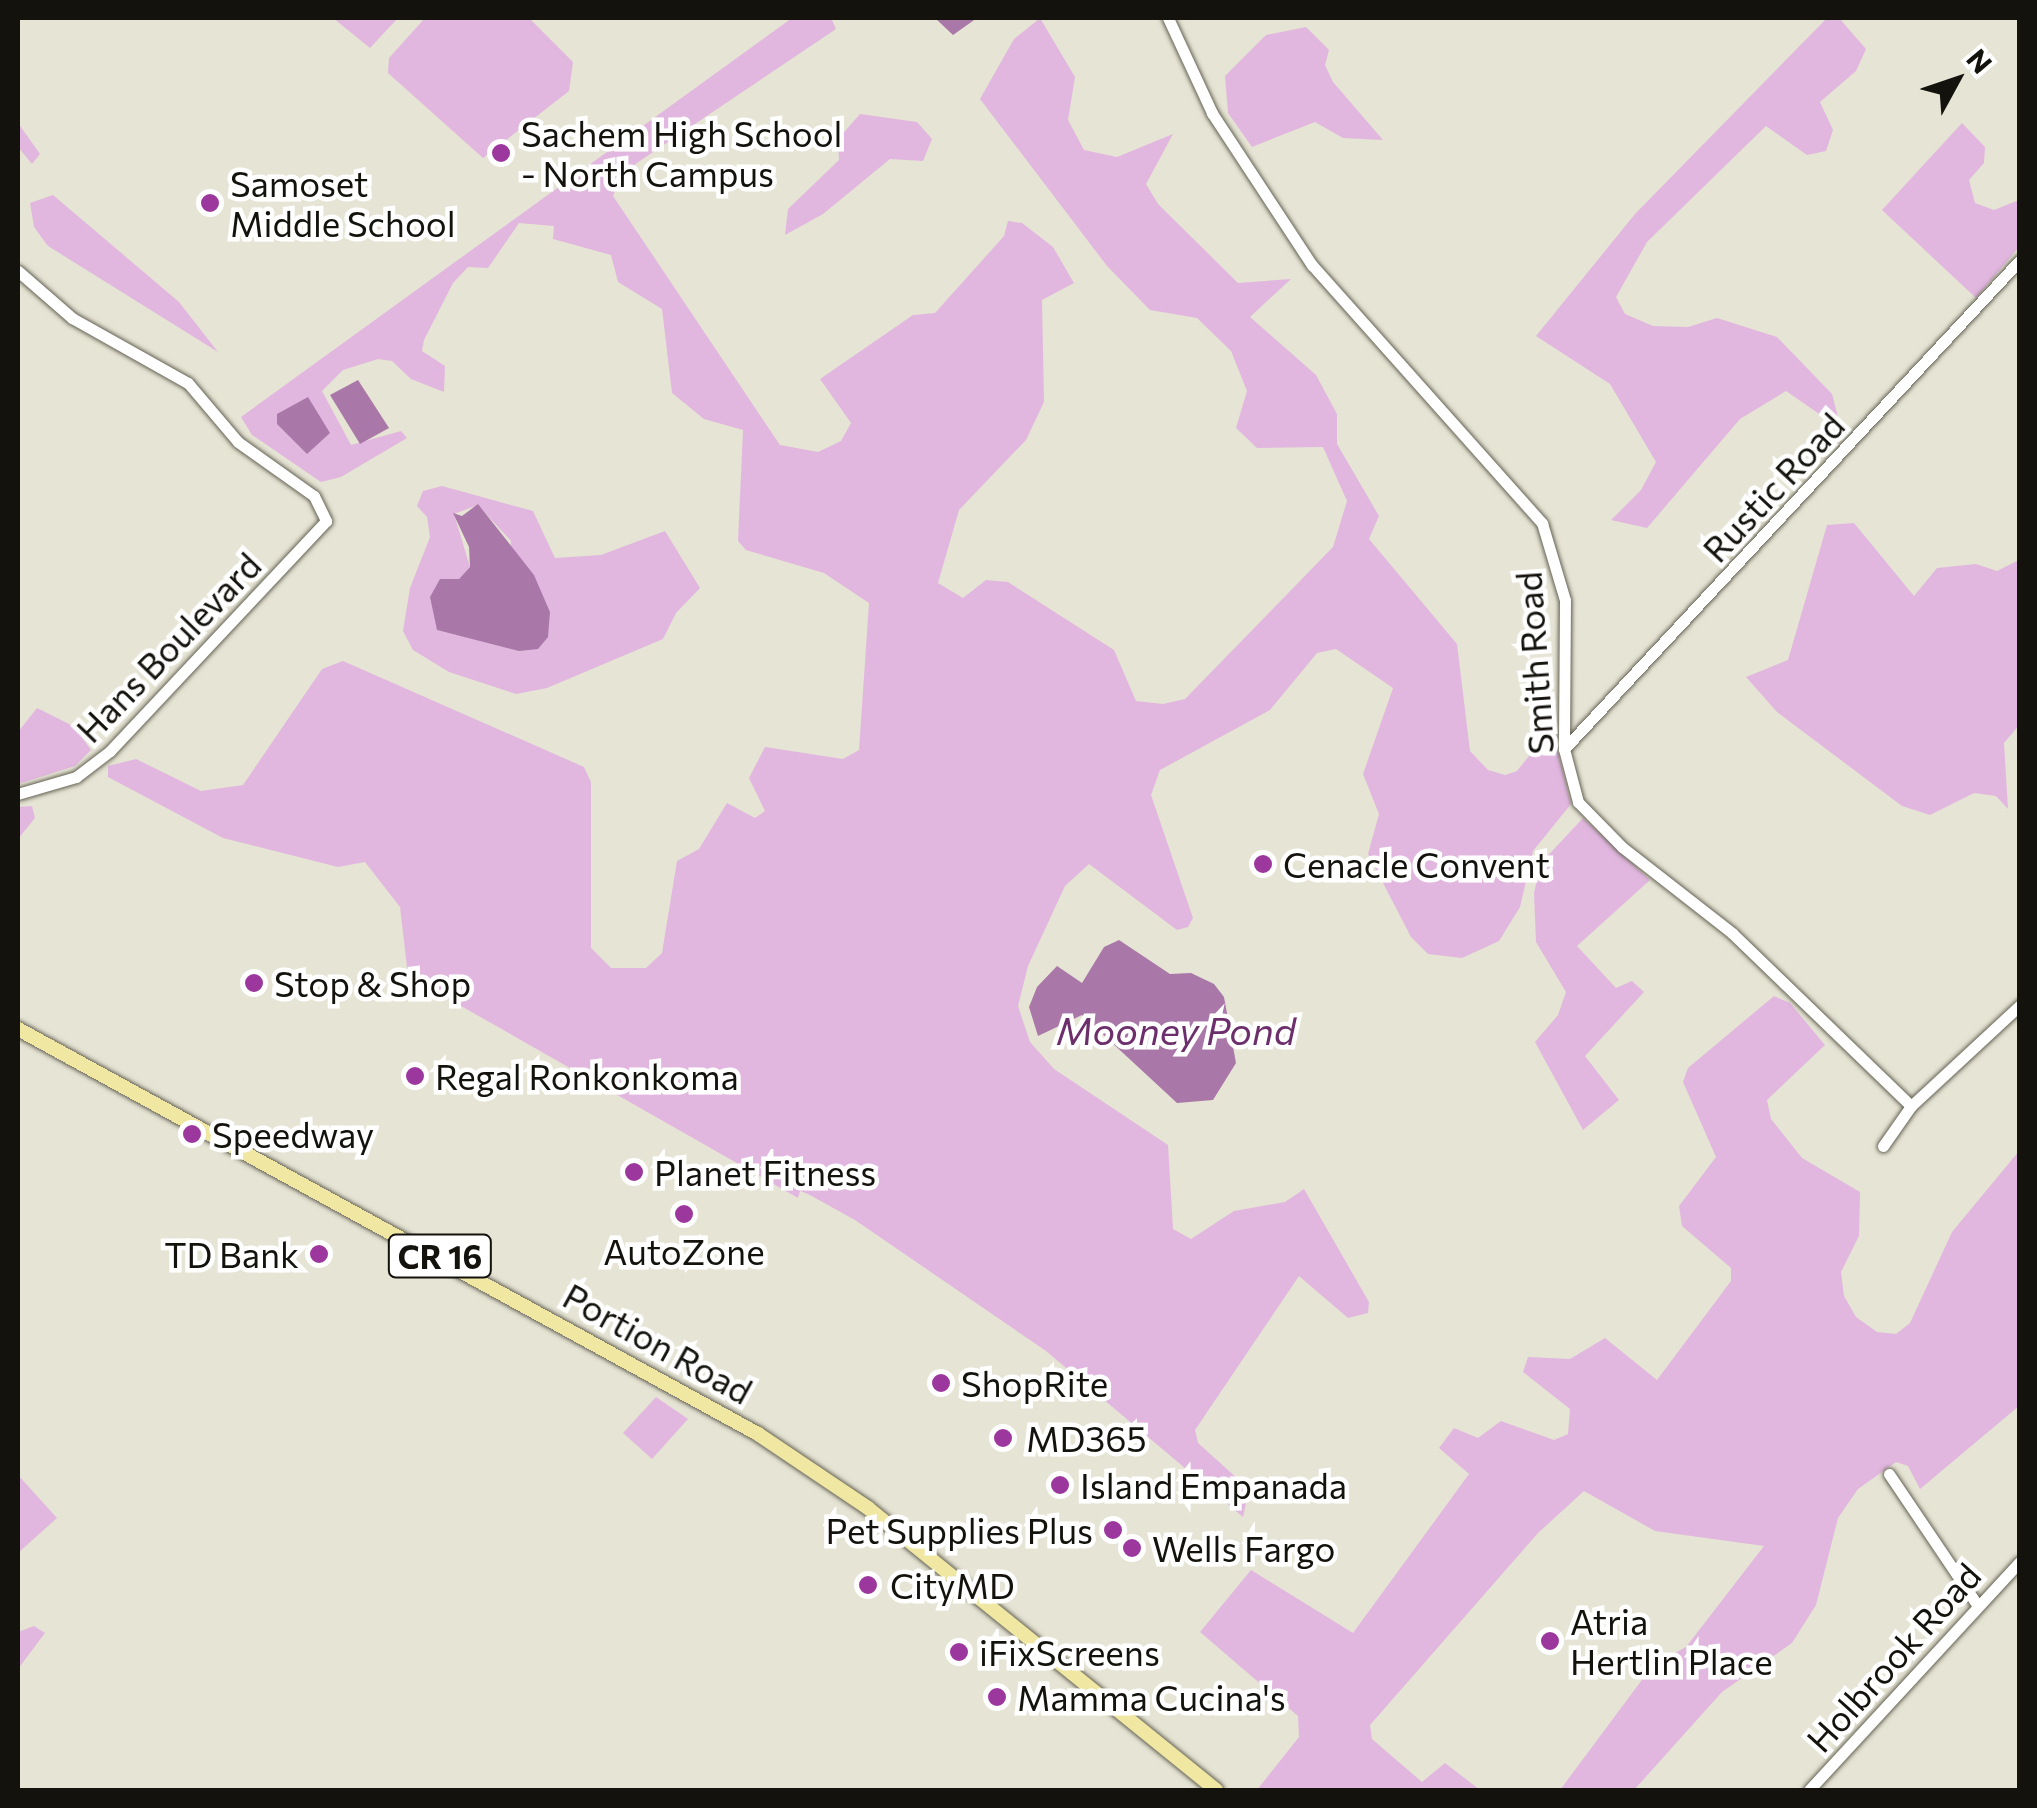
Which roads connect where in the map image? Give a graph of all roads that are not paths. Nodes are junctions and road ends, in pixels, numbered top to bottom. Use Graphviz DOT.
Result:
graph roads {
  1 [pos="1168,18"];
  2 [pos="2020,260"];
  3 [pos="18,271"];
  4 [pos="1564,749"];
  5 [pos="18,794"];
  6 [pos="2020,1005"];
  7 [pos="18,1029"];
  8 [pos="1911,1106"];
  9 [pos="1882,1146"];
  10 [pos="1890,1474"];
  11 [pos="2020,1561"];
  12 [pos="1976,1604"];
  13 [pos="1216,1790"];
  14 [pos="1809,1790"];
  1 -- 4 [label="street, Smith Road"];
  2 -- 4 [label="street, Rustic Road"];
  3 -- 5 [label="street, Hans Boulevard"];
  4 -- 8 [label="street, Smith Road"];
  6 -- 8 [label="street"];
  7 -- 13 [label="main road, Portion Road / CR 16"];
  8 -- 9 [label="street"];
  10 -- 12 [label="street"];
  11 -- 12 [label="street, Holbrook Road"];
  12 -- 14 [label="street, Holbrook Road"];
}
